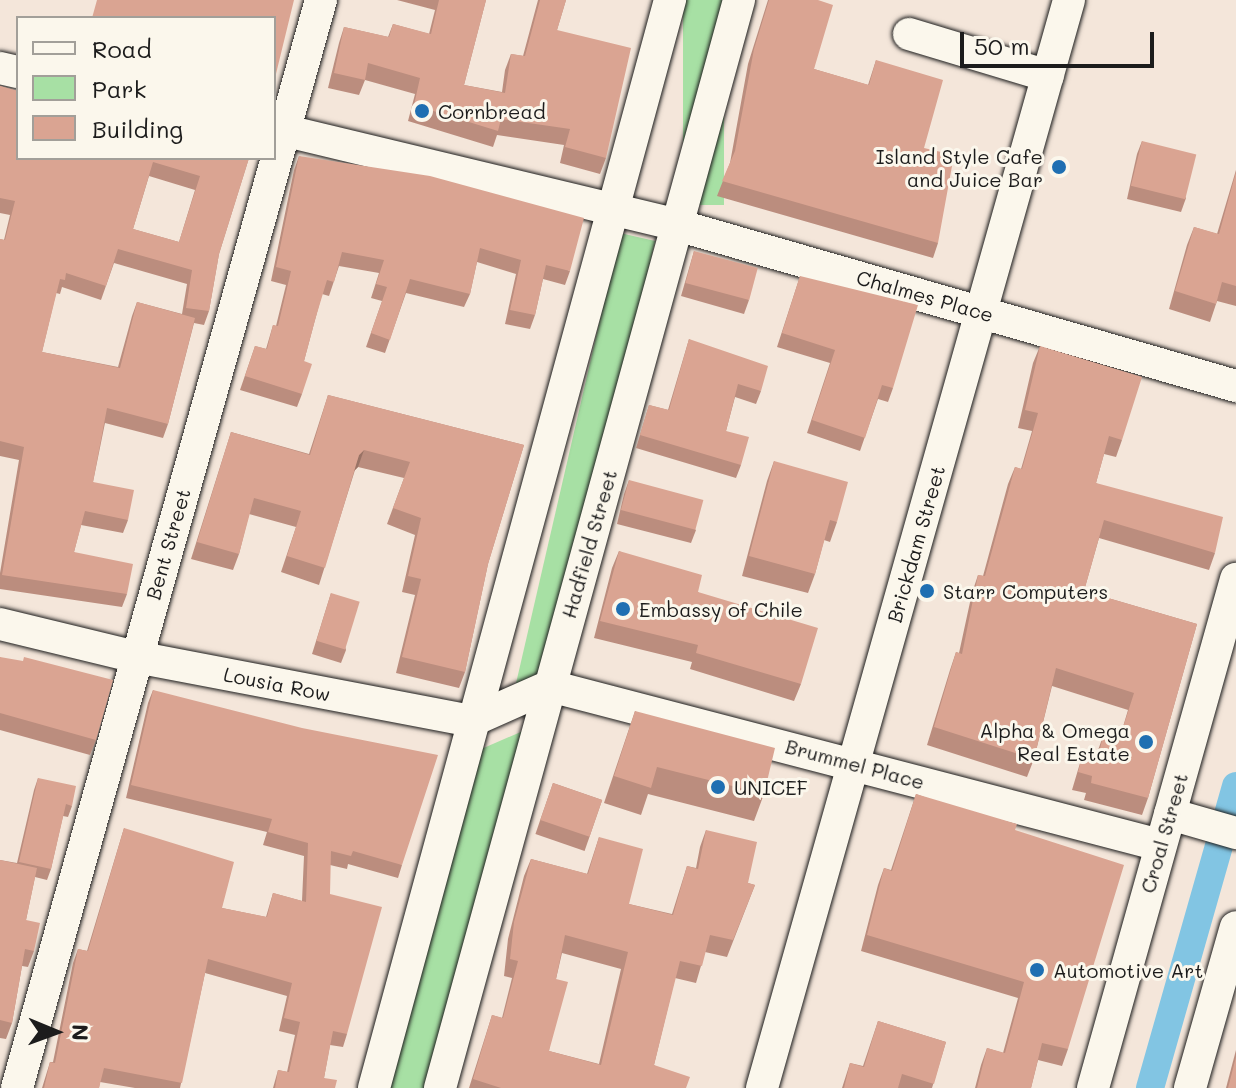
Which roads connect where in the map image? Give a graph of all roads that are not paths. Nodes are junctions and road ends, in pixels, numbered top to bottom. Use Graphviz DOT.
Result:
graph roads {
  1 [pos="321,0"];
  2 [pos="670,0"];
  3 [pos="739,0"];
  4 [pos="1069,0"];
  5 [pos="909,34"];
  6 [pos="1048,76"];
  7 [pos="280,129"];
  8 [pos="272,160"];
  9 [pos="612,208"];
  10 [pos="677,225"];
  11 [pos="983,312"];
  12 [pos="1236,386"];
  13 [pos="1236,579"];
  14 [pos="0,624"];
  15 [pos="136,657"];
  16 [pos="550,686"];
  17 [pos="471,721"];
  18 [pos="852,763"];
  19 [pos="1170,814"];
  20 [pos="1236,833"];
  21 [pos="1160,845"];
  22 [pos="1236,927"];
  23 [pos="17,1088"];
  24 [pos="374,1088"];
  25 [pos="440,1088"];
  26 [pos="762,1088"];
  27 [pos="1093,1088"];
  28 [pos="1190,1088"];
  1 -- 7 [label="street, Bent Street"];
  2 -- 9 [label="street"];
  3 -- 10 [label="street, Hadfield Street"];
  4 -- 6 [label="street, Brickdam Street"];
  5 -- 6 [label="street"];
  6 -- 11 [label="street, Brickdam Street"];
  7 -- 9 [label="street, Chalmes Place"];
  8 -- 15 [label="street, Bent Street"];
  9 -- 10 [label="street, Chalmes Place"];
  9 -- 17 [label="street"];
  10 -- 11 [label="street, Chalmes Place"];
  10 -- 16 [label="street, Hadfield Street"];
  11 -- 12 [label="street, Chalmes Place"];
  11 -- 18 [label="street, Brickdam Street"];
  13 -- 19 [label="street, Croal Street"];
  14 -- 15 [label="street, Lousia Row"];
  15 -- 17 [label="street, Lousia Row"];
  15 -- 23 [label="street, Bent Street"];
  16 -- 17 [label="street"];
  16 -- 18 [label="street, Brummel Place"];
  16 -- 25 [label="street, Hadfield Street"];
  17 -- 24 [label="street"];
  18 -- 21 [label="street, Brummel Place"];
  18 -- 26 [label="street, Brickdam Street"];
  19 -- 20 [label="street"];
  19 -- 21 [label="street, Croal Street"];
  21 -- 27 [label="street, Croal Street"];
  22 -- 28 [label="street"];
}
